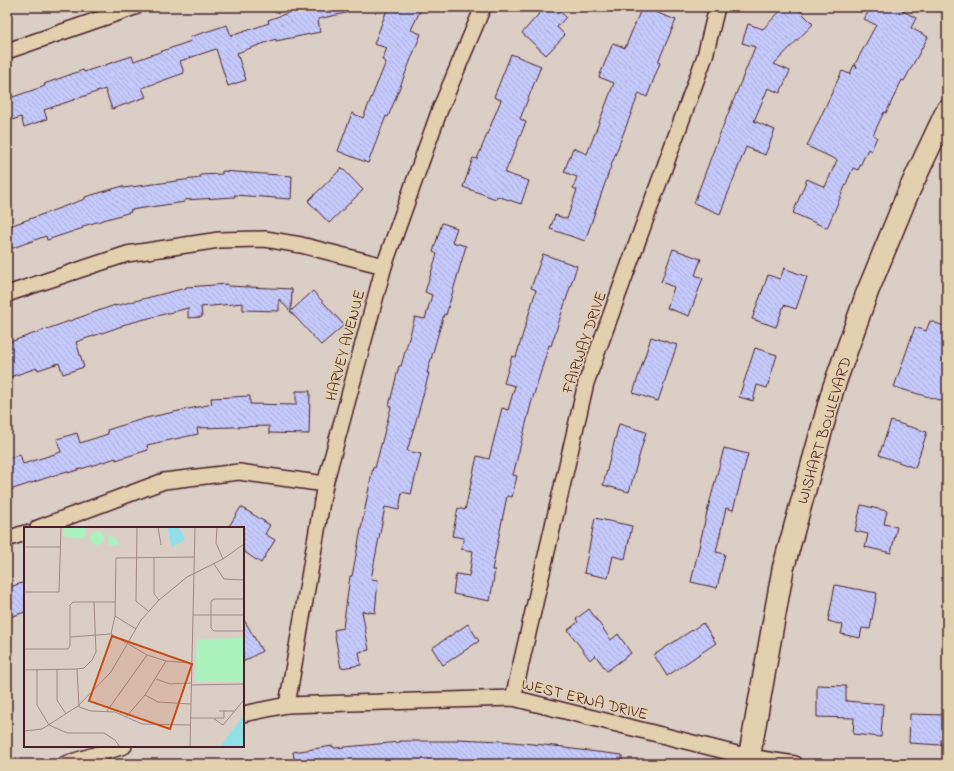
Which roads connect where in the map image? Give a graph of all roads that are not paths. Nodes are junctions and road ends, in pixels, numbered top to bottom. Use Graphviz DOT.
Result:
graph roads {
  1 [pos="136,7"];
  2 [pos="483,7"];
  3 [pos="717,7"];
  4 [pos="7,51"];
  5 [pos="947,110"];
  6 [pos="384,266"];
  7 [pos="7,294"];
  8 [pos="325,484"];
  9 [pos="41,527"];
  10 [pos="24,533"];
  11 [pos="7,539"];
  12 [pos="513,698"];
  13 [pos="287,705"];
  14 [pos="244,714"];
  15 [pos="121,747"];
  16 [pos="748,761"];
  17 [pos="65,764"];
  18 [pos="795,764"];
  1 -- 4 [label="street"];
  2 -- 6 [label="street, HARVEY AVENUE"];
  3 -- 12 [label="street, FAIRWAY DRIVE"];
  5 -- 16 [label="street, WISHART BOULEVARD"];
  6 -- 7 [label="street"];
  6 -- 8 [label="street, HARVEY AVENUE"];
  8 -- 9 [label="street"];
  8 -- 13 [label="street, HARVEY AVENUE"];
  10 -- 11 [label="street"];
  12 -- 13 [label="street, WEST ERNA DRIVE"];
  12 -- 16 [label="street, WEST ERNA DRIVE"];
  13 -- 14 [label="street, WEST ERNA DRIVE"];
  15 -- 17 [label="street"];
  16 -- 18 [label="street, WEST ERNA DRIVE"];
}
